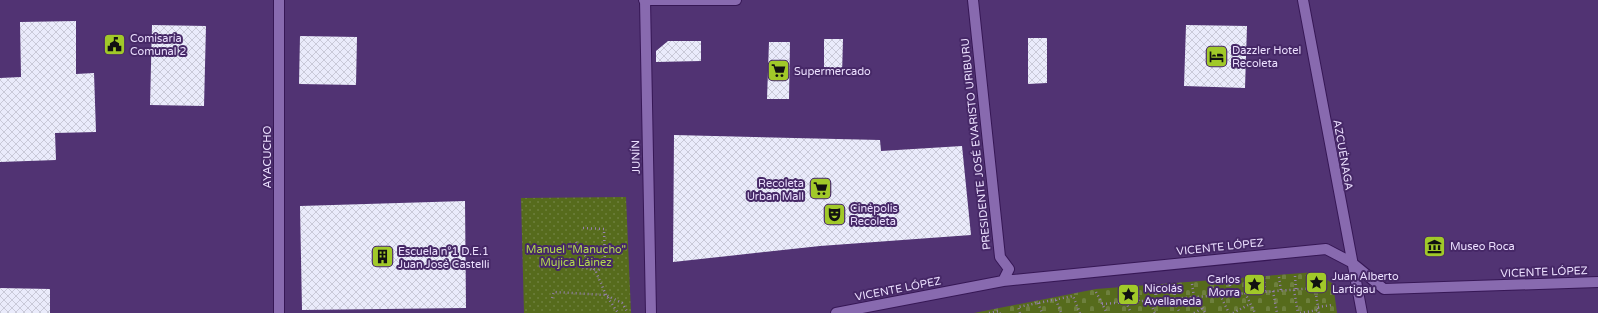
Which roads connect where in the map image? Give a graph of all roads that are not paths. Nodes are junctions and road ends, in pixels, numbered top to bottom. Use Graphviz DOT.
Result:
graph roads {
  1 [pos="279,0"];
  2 [pos="645,0"];
  3 [pos="736,0"];
  4 [pos="973,0"];
  5 [pos="1303,0"];
  6 [pos="1351,262"];
  7 [pos="1003,281"];
  8 [pos="1598,282"];
  9 [pos="279,313"];
  10 [pos="651,313"];
  11 [pos="836,313"];
  12 [pos="1362,313"];
  1 -- 9 [label="street, AYACUCHO"];
  2 -- 3 [label="street"];
  2 -- 10 [label="street, JUNÍN"];
  4 -- 7 [label="street, PRESIDENTE JOSÉ EVARISTO URIBURU"];
  5 -- 6 [label="street, AZCUÉNAGA"];
  6 -- 7 [label="street, VICENTE LÓPEZ"];
  6 -- 8 [label="street, VICENTE LÓPEZ"];
  6 -- 12 [label="street, AZCUÉNAGA"];
  7 -- 11 [label="street, VICENTE LÓPEZ"];
}
